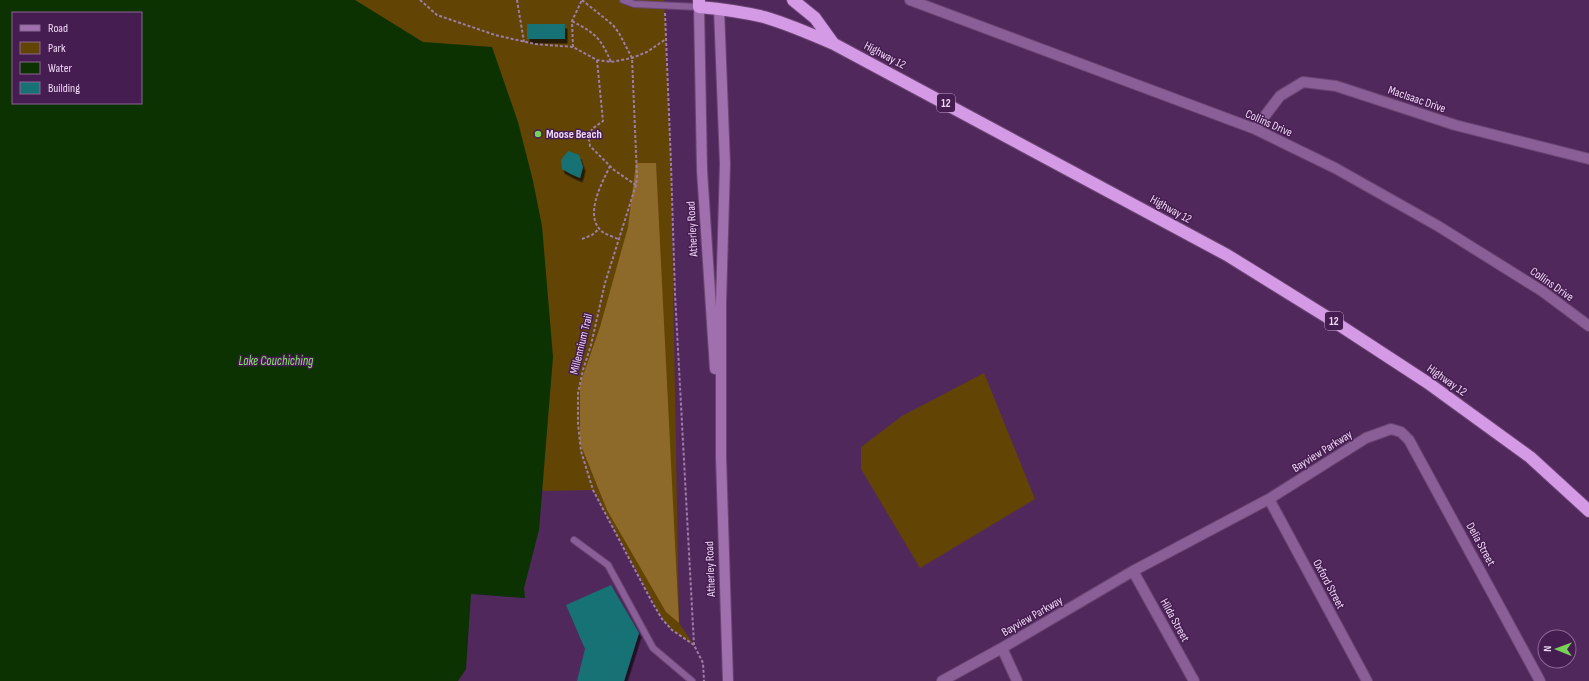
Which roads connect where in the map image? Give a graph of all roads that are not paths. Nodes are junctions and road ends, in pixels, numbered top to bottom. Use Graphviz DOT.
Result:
graph roads {
  1 [pos="623,0"];
  2 [pos="793,0"];
  3 [pos="910,0"];
  4 [pos="699,4"];
  5 [pos="718,5"];
  6 [pos="834,44"];
  7 [pos="1255,129"];
  8 [pos="1589,160"];
  9 [pos="1589,326"];
  10 [pos="1391,429"];
  11 [pos="721,457"];
  12 [pos="1269,500"];
  13 [pos="1589,511"];
  14 [pos="574,540"];
  15 [pos="1133,571"];
  16 [pos="1002,648"];
  17 [pos="692,681"];
  18 [pos="728,681"];
  19 [pos="942,681"];
  20 [pos="1017,681"];
  21 [pos="1194,681"];
  22 [pos="1367,681"];
  23 [pos="1540,681"];
  1 -- 4 [label="lane"];
  2 -- 6 [label="highway"];
  3 -- 7 [label="street, Collins Drive"];
  4 -- 5 [label="highway, Highway 12 / 12"];
  4 -- 11 [label="main road, Atherley Road"];
  5 -- 6 [label="highway, Highway 12 / 12"];
  5 -- 11 [label="main road, Atherley Road"];
  6 -- 13 [label="highway, Highway 12 / 12"];
  7 -- 8 [label="street, MacIsaac Drive"];
  7 -- 9 [label="street, Collins Drive"];
  10 -- 12 [label="street, Bayview Parkway"];
  10 -- 23 [label="street, Delia Street"];
  11 -- 18 [label="main road, Atherley Road"];
  12 -- 15 [label="street, Bayview Parkway"];
  12 -- 22 [label="street, Oxford Street"];
  14 -- 17 [label="lane"];
  15 -- 16 [label="street, Bayview Parkway"];
  15 -- 21 [label="street, Hilda Street"];
  16 -- 19 [label="street, Bayview Parkway"];
  16 -- 20 [label="street"];
}
